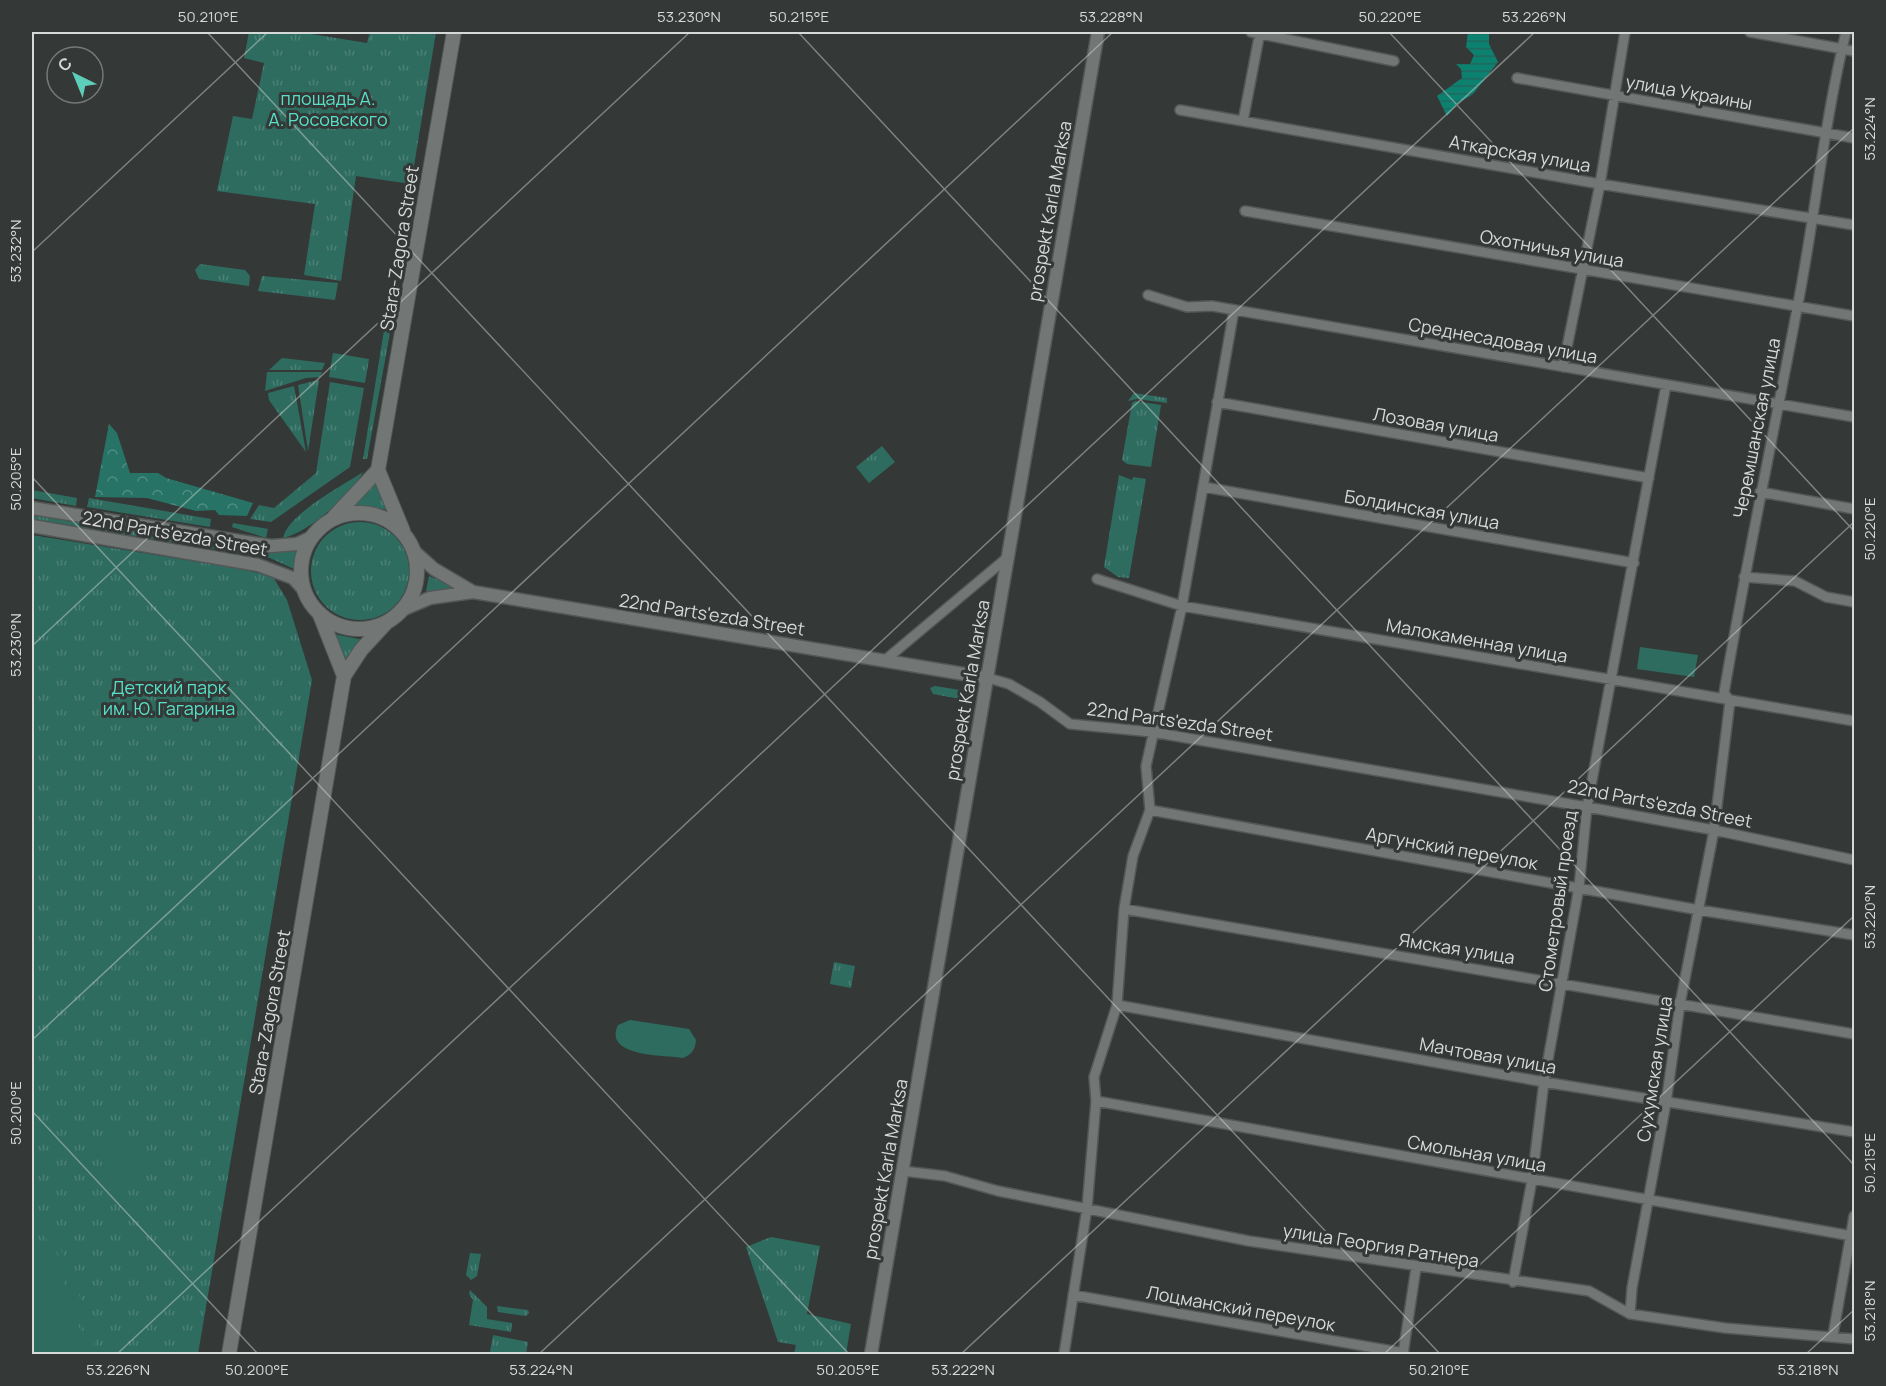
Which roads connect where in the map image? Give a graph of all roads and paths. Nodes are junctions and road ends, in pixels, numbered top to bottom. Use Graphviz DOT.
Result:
graph roads {
  1 [pos="454,32"];
  2 [pos="1098,32"];
  3 [pos="1257,32"];
  4 [pos="1625,32"];
  5 [pos="1750,32"];
  6 [pos="1846,32"];
  7 [pos="1842,49"];
  8 [pos="1854,51"];
  9 [pos="1394,61"];
  10 [pos="1517,78"];
  11 [pos="1615,95"];
  12 [pos="1180,110"];
  13 [pos="1242,121"];
  14 [pos="1827,133"];
  15 [pos="1854,138"];
  16 [pos="1600,184"];
  17 [pos="1245,211"];
  18 [pos="1811,218"];
  19 [pos="1854,225"];
  20 [pos="1583,270"];
  21 [pos="1148,295"];
  22 [pos="1798,307"];
  23 [pos="1234,310"];
  24 [pos="1854,316"];
  25 [pos="1563,367"];
  26 [pos="1666,385"];
  27 [pos="1217,402"];
  28 [pos="1778,404"];
  29 [pos="1854,417"];
  30 [pos="378,470"];
  31 [pos="1649,478"];
  32 [pos="1204,487"];
  33 [pos="1760,492"];
  34 [pos="32,508"];
  35 [pos="1854,509"];
  36 [pos="334,517"];
  37 [pos="32,526"];
  38 [pos="405,535"];
  39 [pos="312,537"];
  40 [pos="415,552"];
  41 [pos="1008,557"];
  42 [pos="1634,563"];
  43 [pos="1744,577"];
  44 [pos="1097,579"];
  45 [pos="305,591"];
  46 [pos="473,592"];
  47 [pos="1854,602"];
  48 [pos="1182,606"];
  49 [pos="404,609"];
  50 [pos="320,615"];
  51 [pos="385,624"];
  52 [pos="884,661"];
  53 [pos="344,676"];
  54 [pos="988,678"];
  55 [pos="1612,680"];
  56 [pos="1730,700"];
  57 [pos="1854,721"];
  58 [pos="1152,732"];
  59 [pos="1587,807"];
  60 [pos="1149,810"];
  61 [pos="1714,830"];
  62 [pos="1854,860"];
  63 [pos="1579,887"];
  64 [pos="1124,909"];
  65 [pos="1699,910"];
  66 [pos="1854,935"];
  67 [pos="1562,982"];
  68 [pos="1680,1004"];
  69 [pos="1117,1005"];
  70 [pos="1854,1034"];
  71 [pos="1544,1082"];
  72 [pos="1096,1101"];
  73 [pos="1666,1103"];
  74 [pos="1854,1132"];
  75 [pos="903,1171"];
  76 [pos="1532,1180"];
  77 [pos="1648,1202"];
  78 [pos="1087,1208"];
  79 [pos="1854,1216"];
  80 [pos="1852,1236"];
  81 [pos="1416,1268"];
  82 [pos="1513,1282"];
  83 [pos="1074,1295"];
  84 [pos="1630,1314"];
  85 [pos="1833,1335"];
  86 [pos="1854,1339"];
  87 [pos="229,1354"];
  88 [pos="871,1354"];
  89 [pos="1064,1354"];
  90 [pos="1404,1354"];
  1 -- 30 [label="main road, Stara-Zagora Street"];
  2 -- 41 [label="street, prospekt Karla Marksa"];
  3 -- 9 [label="street"];
  3 -- 13 [label="street"];
  4 -- 11 [label="street"];
  5 -- 7 [label="street"];
  6 -- 7 [label="street, Черемшанская улица"];
  7 -- 8 [label="street"];
  7 -- 14 [label="street, Черемшанская улица"];
  10 -- 11 [label="street, улица Украины"];
  11 -- 14 [label="street, улица Украины"];
  11 -- 16 [label="street"];
  12 -- 13 [label="street, Аткарская улица"];
  13 -- 16 [label="street, Аткарская улица"];
  14 -- 15 [label="street, улица Украины"];
  14 -- 18 [label="street, Черемшанская улица"];
  16 -- 18 [label="street, Аткарская улица"];
  16 -- 20 [label="street"];
  17 -- 20 [label="street, Охотничья улица"];
  18 -- 19 [label="street, Аткарская улица"];
  18 -- 22 [label="street, Черемшанская улица"];
  20 -- 22 [label="street, Охотничья улица"];
  20 -- 25 [label="street"];
  21 -- 23 [label="street, Среднесадовая улица"];
  22 -- 24 [label="street, Охотничья улица"];
  22 -- 28 [label="street, Черемшанская улица"];
  23 -- 25 [label="street, Среднесадовая улица"];
  23 -- 27 [label="street"];
  25 -- 26 [label="street, Среднесадовая улица"];
  26 -- 28 [label="street, Среднесадовая улица"];
  26 -- 31 [label="street, Стометровый проезд"];
  27 -- 31 [label="street, Лозовая улица"];
  27 -- 32 [label="street"];
  28 -- 29 [label="street, Среднесадовая улица"];
  28 -- 33 [label="street, Черемшанская улица"];
  30 -- 36 [label="main road"];
  30 -- 38 [label="main road"];
  31 -- 42 [label="street, Стометровый проезд"];
  32 -- 42 [label="street, Болдинская улица"];
  32 -- 48 [label="street"];
  33 -- 35 [label="street"];
  33 -- 43 [label="street, Черемшанская улица"];
  34 -- 39 [label="street, 22nd Parts'ezda Street"];
  36 -- 38 [label="main road"];
  36 -- 39 [label="main road"];
  37 -- 45 [label="street, 22nd Parts'ezda Street"];
  38 -- 40 [label="main road"];
  39 -- 45 [label="main road"];
  40 -- 46 [label="street, 22nd Parts'ezda Street"];
  40 -- 49 [label="main road"];
  41 -- 52 [label="street"];
  41 -- 54 [label="street, prospekt Karla Marksa"];
  42 -- 55 [label="street, Стометровый проезд"];
  43 -- 47 [label="street"];
  43 -- 56 [label="street, Черемшанская улица"];
  44 -- 48 [label="street, Малокаменная улица"];
  45 -- 50 [label="main road"];
  46 -- 49 [label="street"];
  46 -- 52 [label="street, 22nd Parts'ezda Street"];
  48 -- 55 [label="street, Малокаменная улица"];
  48 -- 58 [label="street"];
  49 -- 51 [label="main road"];
  50 -- 51 [label="main road"];
  50 -- 53 [label="main road"];
  51 -- 53 [label="main road, Stara-Zagora Street"];
  52 -- 54 [label="street, 22nd Parts'ezda Street"];
  53 -- 87 [label="main road, Stara-Zagora Street"];
  54 -- 58 [label="street, 22nd Parts'ezda Street"];
  54 -- 75 [label="street, prospekt Karla Marksa"];
  55 -- 56 [label="street, Малокаменная улица"];
  55 -- 59 [label="street, Стометровый проезд"];
  56 -- 57 [label="street, Малокаменная улица"];
  56 -- 61 [label="street, Черемшанская улица"];
  58 -- 59 [label="street, 22nd Parts'ezda Street"];
  58 -- 60 [label="street"];
  59 -- 61 [label="street, 22nd Parts'ezda Street"];
  59 -- 63 [label="street, Стометровый проезд"];
  60 -- 63 [label="street, Аргунский переулок"];
  60 -- 64 [label="street"];
  61 -- 62 [label="street, 22nd Parts'ezda Street"];
  61 -- 65 [label="street, Сухумская улица"];
  63 -- 65 [label="street, Аргунский переулок"];
  63 -- 67 [label="street, Стометровый проезд"];
  64 -- 67 [label="street, Ямская улица"];
  64 -- 69 [label="street"];
  65 -- 66 [label="street, Аргунский переулок"];
  65 -- 68 [label="street, Сухумская улица"];
  67 -- 68 [label="street, Ямская улица"];
  67 -- 71 [label="street, Стометровый проезд"];
  68 -- 70 [label="street, Ямская улица"];
  68 -- 73 [label="street, Сухумская улица"];
  69 -- 71 [label="street, Мачтовая улица"];
  69 -- 72 [label="street"];
  71 -- 73 [label="street, Мачтовая улица"];
  71 -- 76 [label="street, Стометровый проезд"];
  72 -- 76 [label="street, Смольная улица"];
  72 -- 78 [label="street"];
  73 -- 74 [label="street, Мачтовая улица"];
  73 -- 77 [label="street, Сухумская улица"];
  75 -- 78 [label="street, улица Георгия Ратнера"];
  75 -- 88 [label="street, prospekt Karla Marksa"];
  76 -- 77 [label="street, Смольная улица"];
  76 -- 82 [label="street, Стометровый проезд"];
  77 -- 80 [label="street, Смольная улица"];
  77 -- 84 [label="street, Сухумская улица"];
  78 -- 81 [label="street, улица Георгия Ратнера"];
  78 -- 83 [label="street"];
  79 -- 80 [label="street"];
  80 -- 85 [label="street"];
  81 -- 82 [label="street, улица Георгия Ратнера"];
  81 -- 90 [label="street"];
  82 -- 84 [label="street, улица Георгия Ратнера"];
  83 -- 89 [label="street"];
  83 -- 90 [label="street, Лоцманский переулок"];
  84 -- 85 [label="street, улица Георгия Ратнера"];
  85 -- 86 [label="street, улица Георгия Ратнера"];
}
